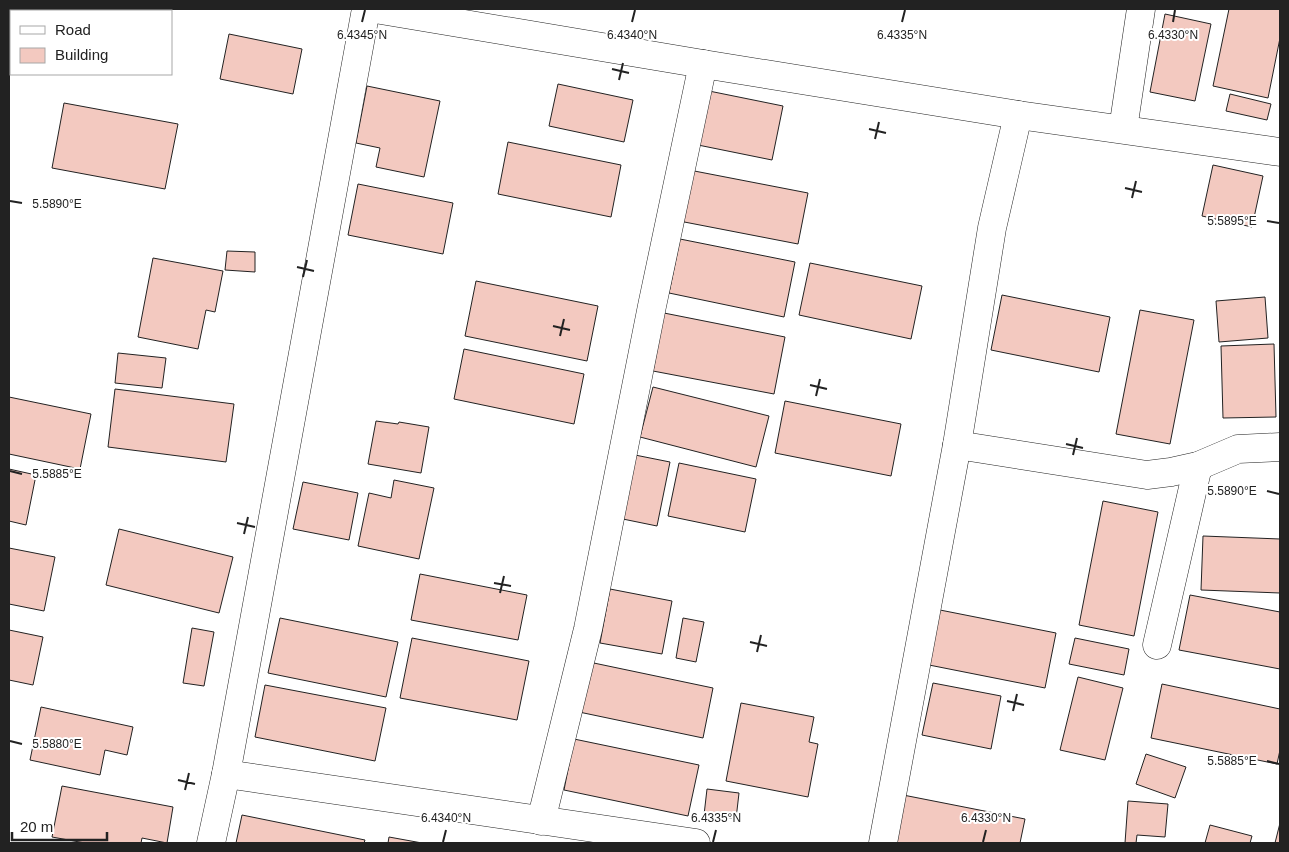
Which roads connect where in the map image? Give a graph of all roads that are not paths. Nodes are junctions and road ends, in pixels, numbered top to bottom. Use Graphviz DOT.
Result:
graph roads {
  1 [pos="366,9"];
  2 [pos="375,9"];
  3 [pos="1141,9"];
  4 [pos="702,64"];
  5 [pos="1018,114"];
  6 [pos="1123,129"];
  7 [pos="1280,152"];
  8 [pos="957,445"];
  9 [pos="1280,447"];
  10 [pos="1198,466"];
  11 [pos="1157,645"];
  12 [pos="226,774"];
  13 [pos="541,821"];
  14 [pos="211,843"];
  15 [pos="696,843"];
  16 [pos="883,843"];
  1 -- 12 [label="street"];
  2 -- 4 [label="street"];
  3 -- 6 [label="street"];
  4 -- 5 [label="street"];
  4 -- 13 [label="street"];
  5 -- 6 [label="street"];
  5 -- 8 [label="street"];
  6 -- 7 [label="street"];
  8 -- 10 [label="street"];
  8 -- 16 [label="street"];
  9 -- 10 [label="street"];
  10 -- 11 [label="street"];
  12 -- 13 [label="street"];
  12 -- 14 [label="street"];
  13 -- 15 [label="street"];
}
